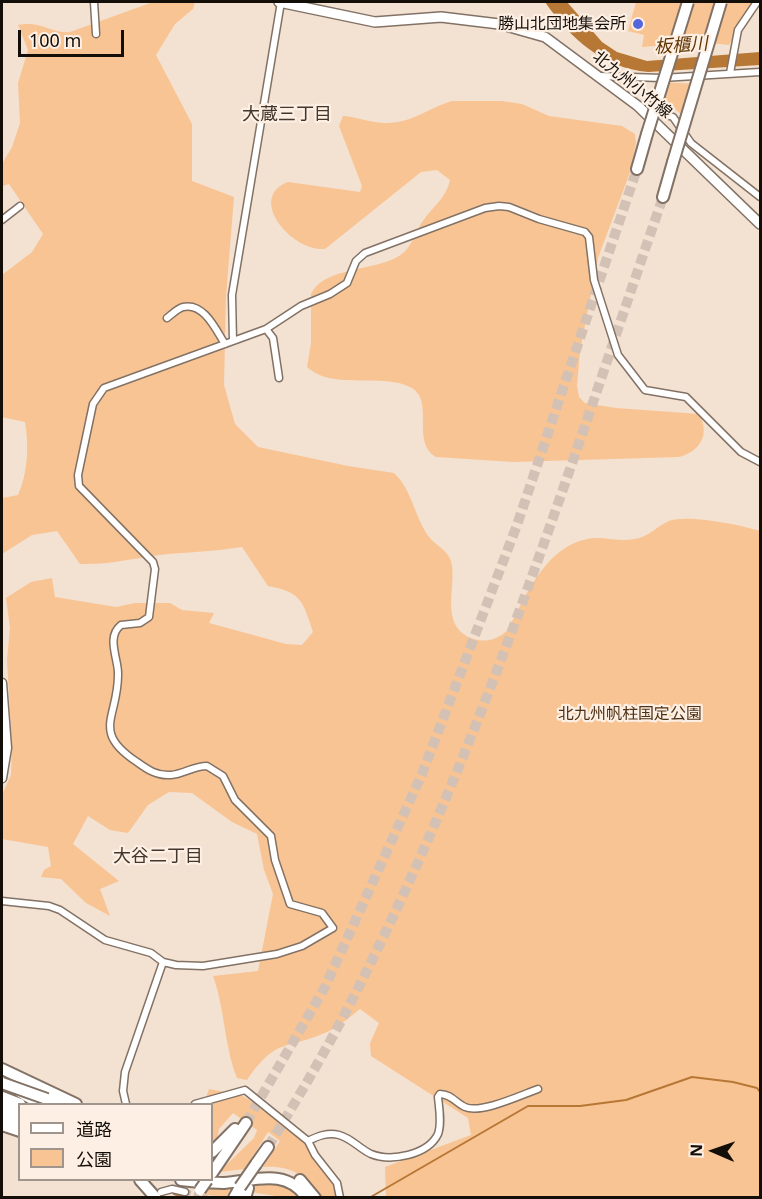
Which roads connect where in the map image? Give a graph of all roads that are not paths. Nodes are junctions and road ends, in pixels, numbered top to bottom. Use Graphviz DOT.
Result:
graph roads {
  1 [pos="94,2"];
  2 [pos="280,2"];
  3 [pos="688,2"];
  4 [pos="721,2"];
  5 [pos="757,2"];
  6 [pos="96,34"];
  7 [pos="730,71"];
  8 [pos="760,72"];
  9 [pos="599,76"];
  10 [pos="638,106"];
  11 [pos="637,169"];
  12 [pos="663,197"];
  13 [pos="760,197"];
  14 [pos="20,206"];
  15 [pos="2,220"];
  16 [pos="760,224"];
  17 [pos="166,318"];
  18 [pos="266,328"];
  19 [pos="233,341"];
  20 [pos="225,344"];
  21 [pos="279,378"];
  22 [pos="760,462"];
  23 [pos="2,684"];
  24 [pos="2,778"];
  25 [pos="2,901"];
  26 [pos="163,962"];
  27 [pos="2,1069"];
  28 [pos="4,1083"];
  29 [pos="538,1089"];
  30 [pos="46,1099"];
  31 [pos="70,1103"];
  32 [pos="126,1103"];
  33 [pos="198,1103"];
  34 [pos="10,1113"];
  35 [pos="18,1127"];
  36 [pos="308,1141"];
  37 [pos="268,1147"];
  38 [pos="213,1151"];
  39 [pos="213,1171"];
  40 [pos="213,1173"];
  41 [pos="142,1181"];
  42 [pos="196,1181"];
  43 [pos="206,1181"];
  44 [pos="244,1191"];
  45 [pos="185,1192"];
  46 [pos="198,1194"];
  47 [pos="158,1195"];
  48 [pos="234,1197"];
  49 [pos="307,1197"];
  50 [pos="315,1197"];
  51 [pos="340,1197"];
  1 -- 6 [label="street"];
  2 -- 9 [label="main road, 北九州小竹線"];
  2 -- 19 [label="street"];
  3 -- 11 [label="highway, bridge"];
  4 -- 12 [label="highway, bridge"];
  5 -- 7 [label="street"];
  7 -- 8 [label="street"];
  7 -- 9 [label="street"];
  9 -- 10 [label="main road, 北九州小竹線"];
  10 -- 13 [label="street"];
  10 -- 16 [label="main road, 北九州小竹線"];
  14 -- 15 [label="street"];
  17 -- 20 [label="street"];
  18 -- 19 [label="street"];
  18 -- 21 [label="street"];
  18 -- 22 [label="street"];
  19 -- 20 [label="street"];
  20 -- 26 [label="street"];
  23 -- 24 [label="street"];
  25 -- 26 [label="street"];
  26 -- 32 [label="street"];
  27 -- 30 [label="highway"];
  28 -- 30 [label="highway, bridge"];
  29 -- 36 [label="street"];
  30 -- 31 [label="highway"];
  33 -- 36 [label="street"];
  34 -- 35 [label="highway"];
  36 -- 51 [label="street"];
  37 -- 44 [label="highway"];
  38 -- 39 [label="highway"];
  40 -- 50 [label="highway"];
  41 -- 47 [label="highway"];
  42 -- 49 [label="highway"];
  43 -- 46 [label="highway, bridge"];
  44 -- 48 [label="highway"];
  45 -- 47 [label="street"];
}
